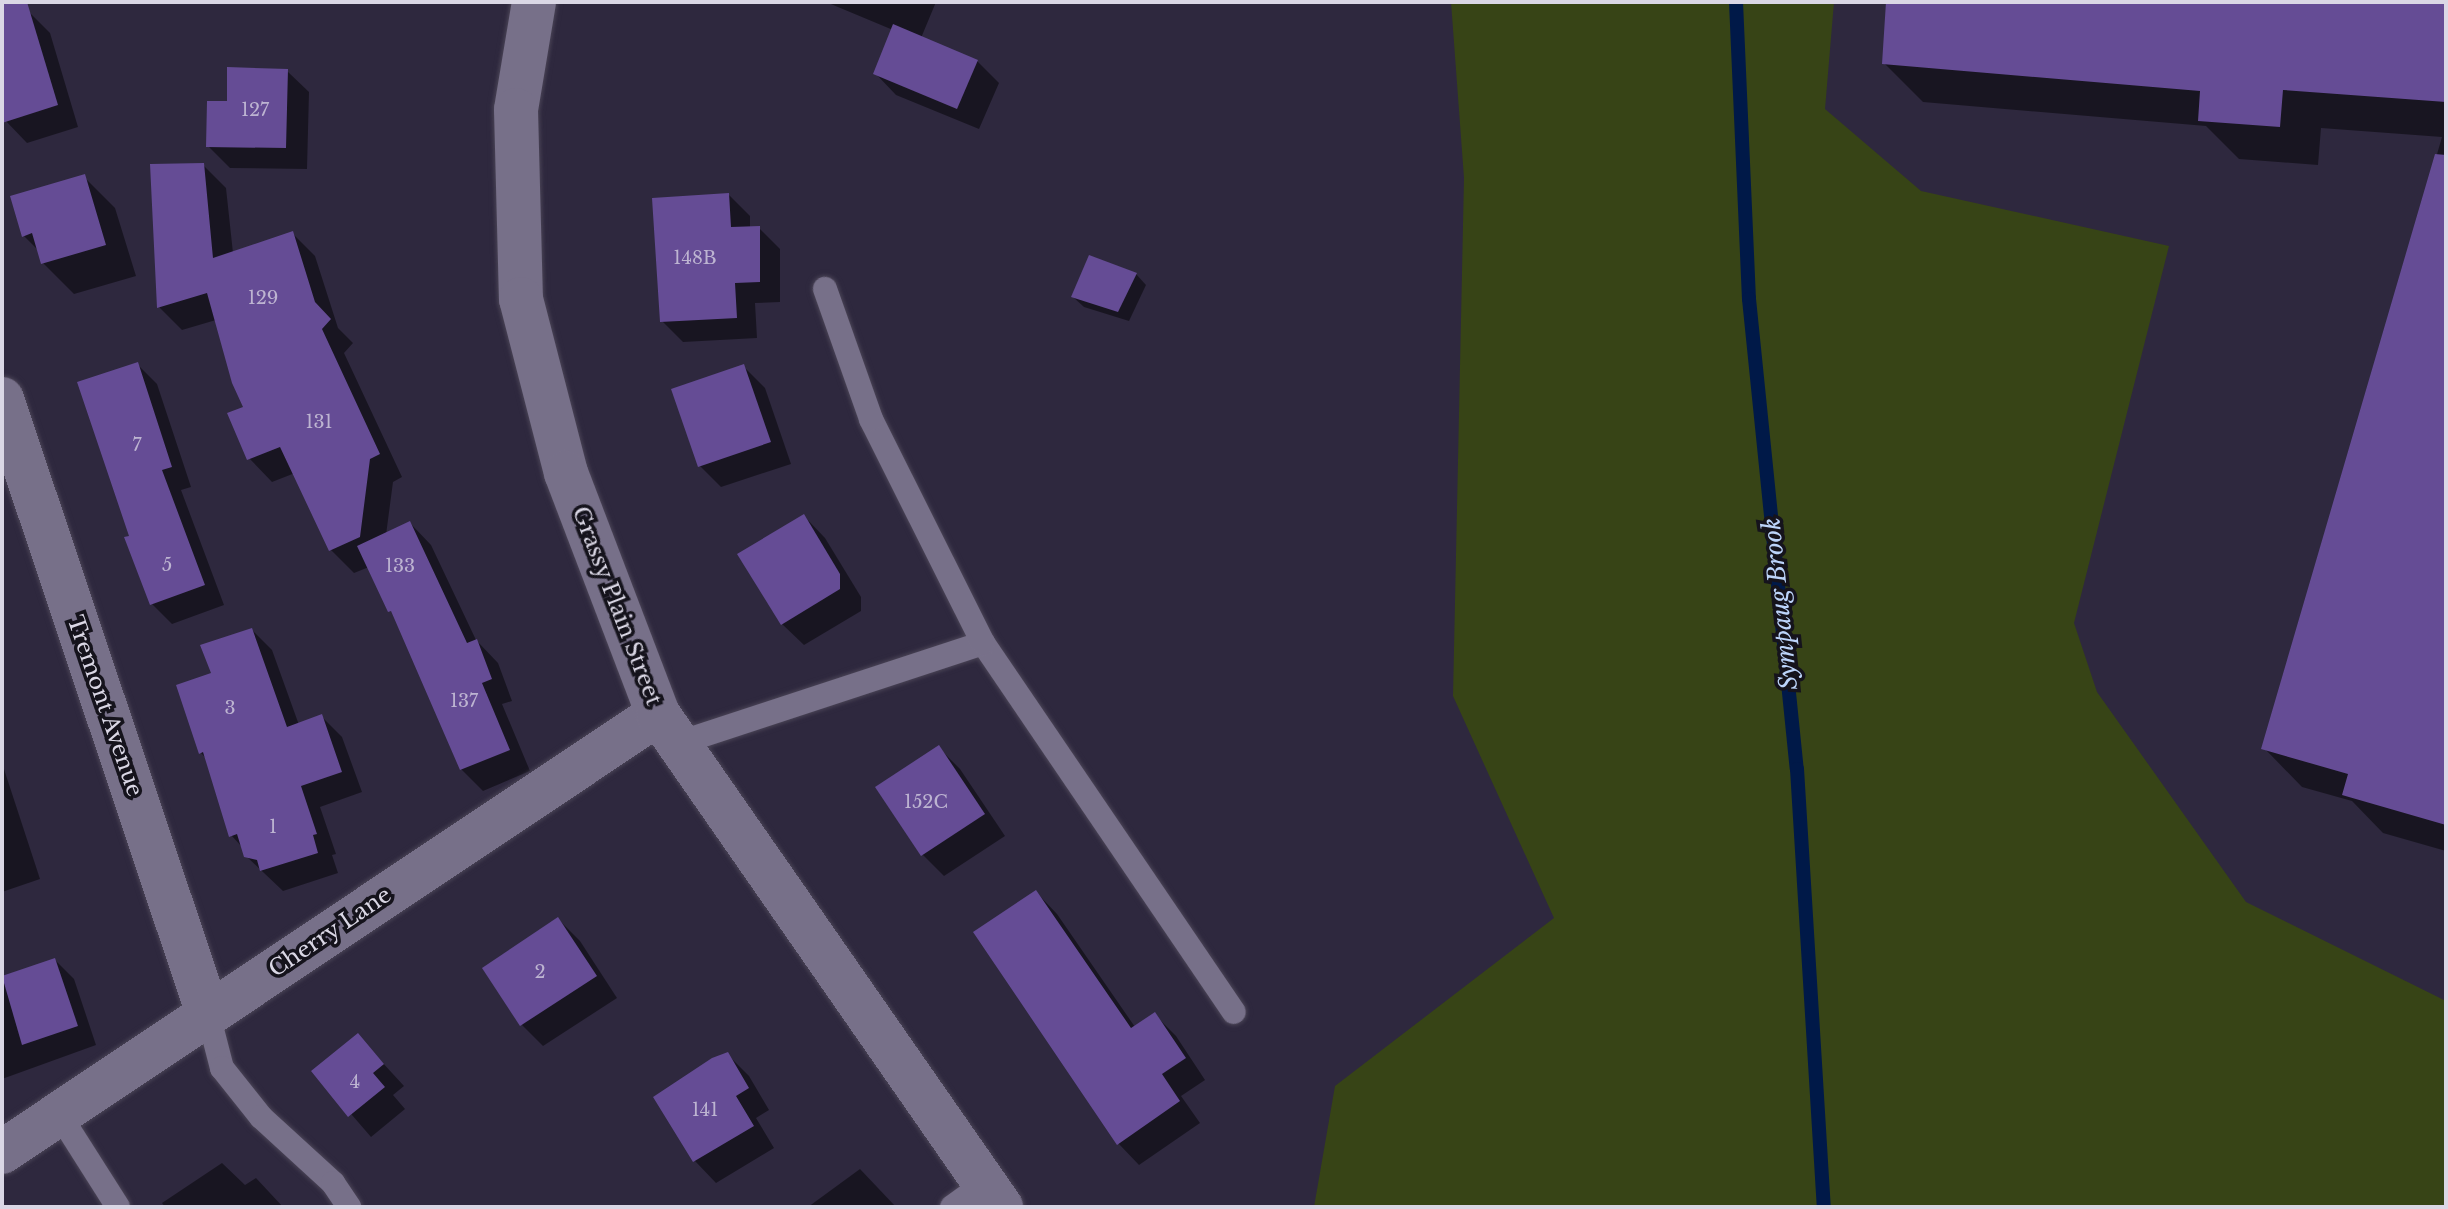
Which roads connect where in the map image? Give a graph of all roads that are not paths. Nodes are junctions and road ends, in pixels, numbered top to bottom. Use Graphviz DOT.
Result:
graph roads {
  1 [pos="534,2"];
  2 [pos="825,289"];
  3 [pos="2,399"];
  4 [pos="983,643"];
  5 [pos="668,728"];
  6 [pos="1234,1012"];
  7 [pos="208,1014"];
  8 [pos="59,1114"];
  9 [pos="2,1152"];
  10 [pos="979,1199"];
  11 [pos="118,1207"];
  12 [pos="349,1207"];
  1 -- 5 [label="street, Grassy Plain Street"];
  2 -- 4 [label="lane"];
  3 -- 7 [label="street, Tremont Avenue"];
  4 -- 5 [label="lane"];
  4 -- 6 [label="lane"];
  5 -- 7 [label="street, Cherry Lane"];
  5 -- 10 [label="street, Grassy Plain Street"];
  7 -- 8 [label="street, Cherry Lane"];
  7 -- 12 [label="lane"];
  8 -- 9 [label="street, Cherry Lane"];
  8 -- 11 [label="lane"];
}
